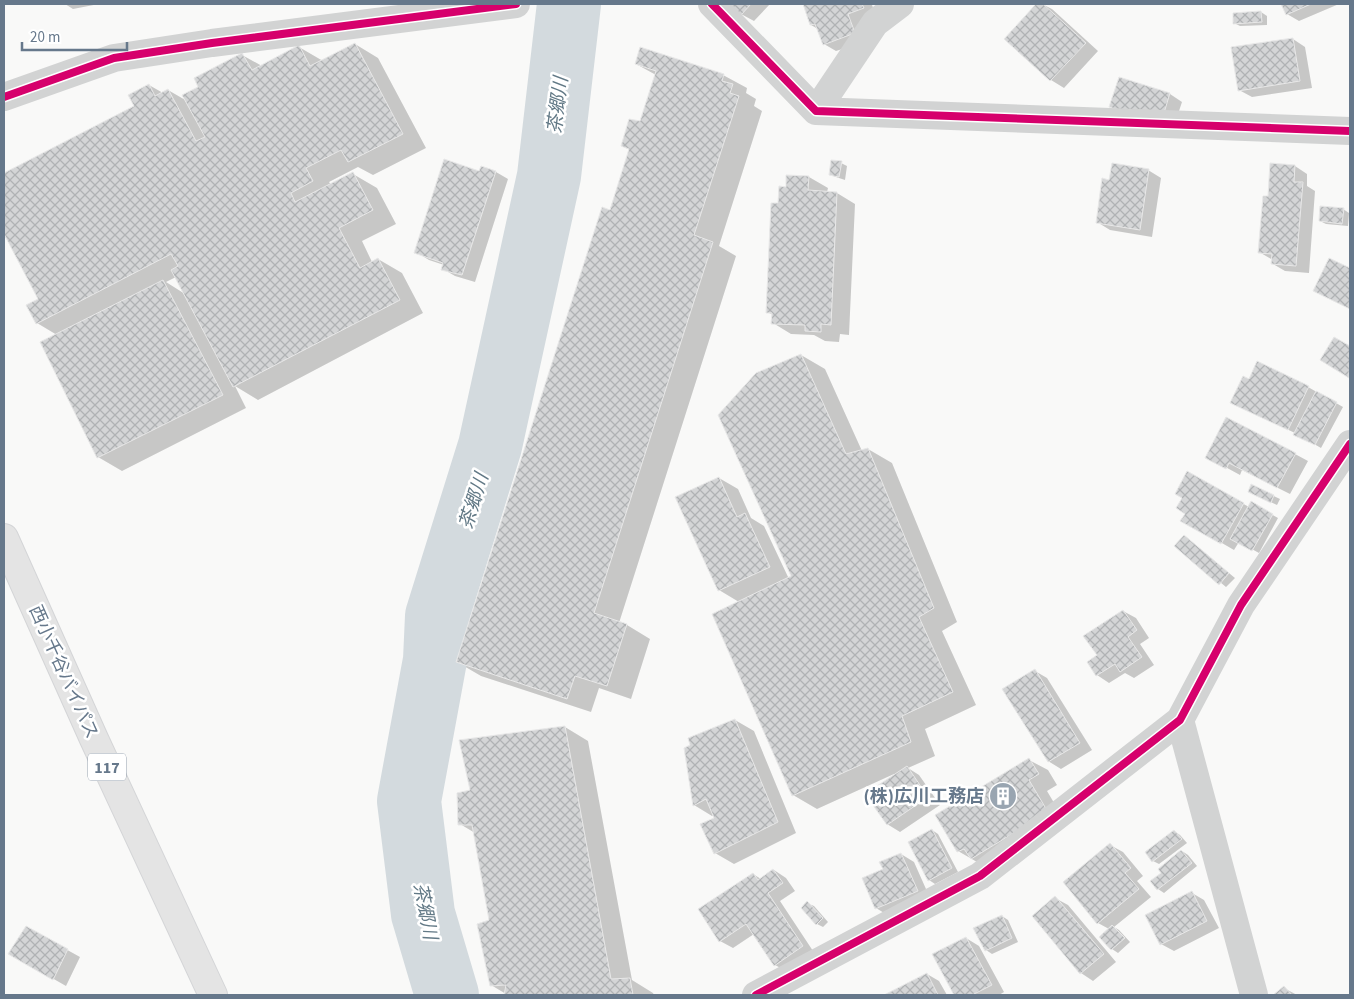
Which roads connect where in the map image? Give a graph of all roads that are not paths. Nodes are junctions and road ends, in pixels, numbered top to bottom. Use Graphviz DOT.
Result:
graph roads {
  1 [pos="516,4"];
  2 [pos="712,4"];
  3 [pos="900,4"];
  4 [pos="4,97"];
  5 [pos="816,111"];
  6 [pos="1350,131"];
  7 [pos="1350,444"];
  8 [pos="4,538"];
  9 [pos="1180,720"];
  10 [pos="213,995"];
  11 [pos="756,995"];
  12 [pos="1254,995"];
  1 -- 4 [label="street"];
  2 -- 5 [label="street"];
  3 -- 5 [label="street"];
  5 -- 6 [label="street"];
  7 -- 9 [label="street"];
  8 -- 10 [label="highway, 西小千谷バイパス / 117"];
  9 -- 11 [label="street"];
  9 -- 12 [label="street"];
}
